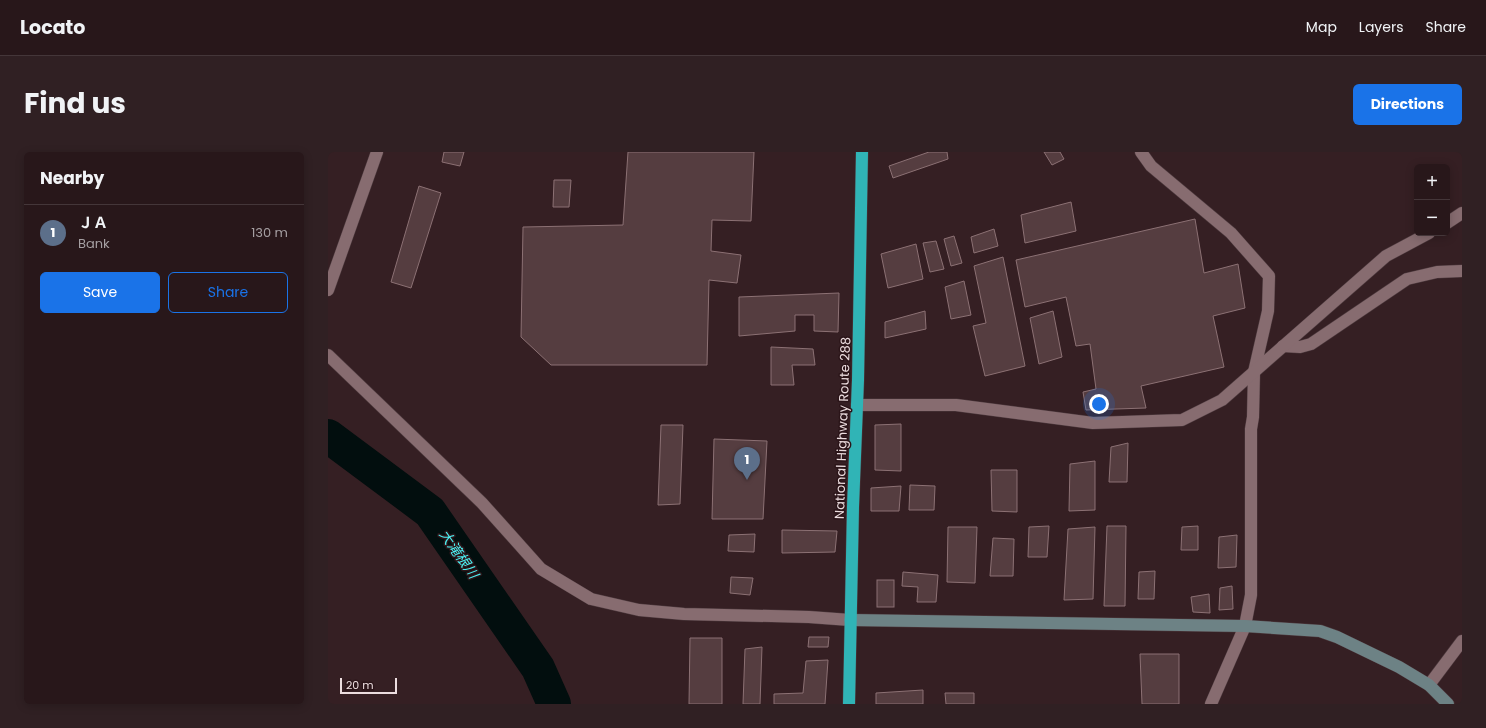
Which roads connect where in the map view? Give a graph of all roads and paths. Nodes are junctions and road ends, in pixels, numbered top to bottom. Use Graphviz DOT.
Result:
graph roads {
  1 [pos="377,152"];
  2 [pos="862,152"];
  3 [pos="1141,152"];
  4 [pos="1462,213"];
  5 [pos="1450,221"];
  6 [pos="1423,236"];
  7 [pos="1462,271"];
  8 [pos="328,290"];
  9 [pos="1284,346"];
  10 [pos="328,355"];
  11 [pos="1254,372"];
  12 [pos="857,405"];
  13 [pos="850,620"];
  14 [pos="1245,626"];
  15 [pos="1462,641"];
  16 [pos="1429,685"];
  17 [pos="849,704"];
  18 [pos="1211,704"];
  19 [pos="1448,704"];
  1 -- 8 [label="street"];
  2 -- 12 [label="highway, National Highway Route 288"];
  3 -- 11 [label="street"];
  4 -- 5 [label="street"];
  6 -- 9 [label="street"];
  7 -- 9 [label="street"];
  9 -- 11 [label="street"];
  10 -- 13 [label="street"];
  11 -- 12 [label="street"];
  11 -- 14 [label="street"];
  12 -- 13 [label="highway, National Highway Route 288"];
  13 -- 14 [label="street"];
  13 -- 17 [label="highway, National Highway Route 288"];
  14 -- 16 [label="street"];
  14 -- 18 [label="street"];
  15 -- 16 [label="street"];
  16 -- 19 [label="street"];
}
